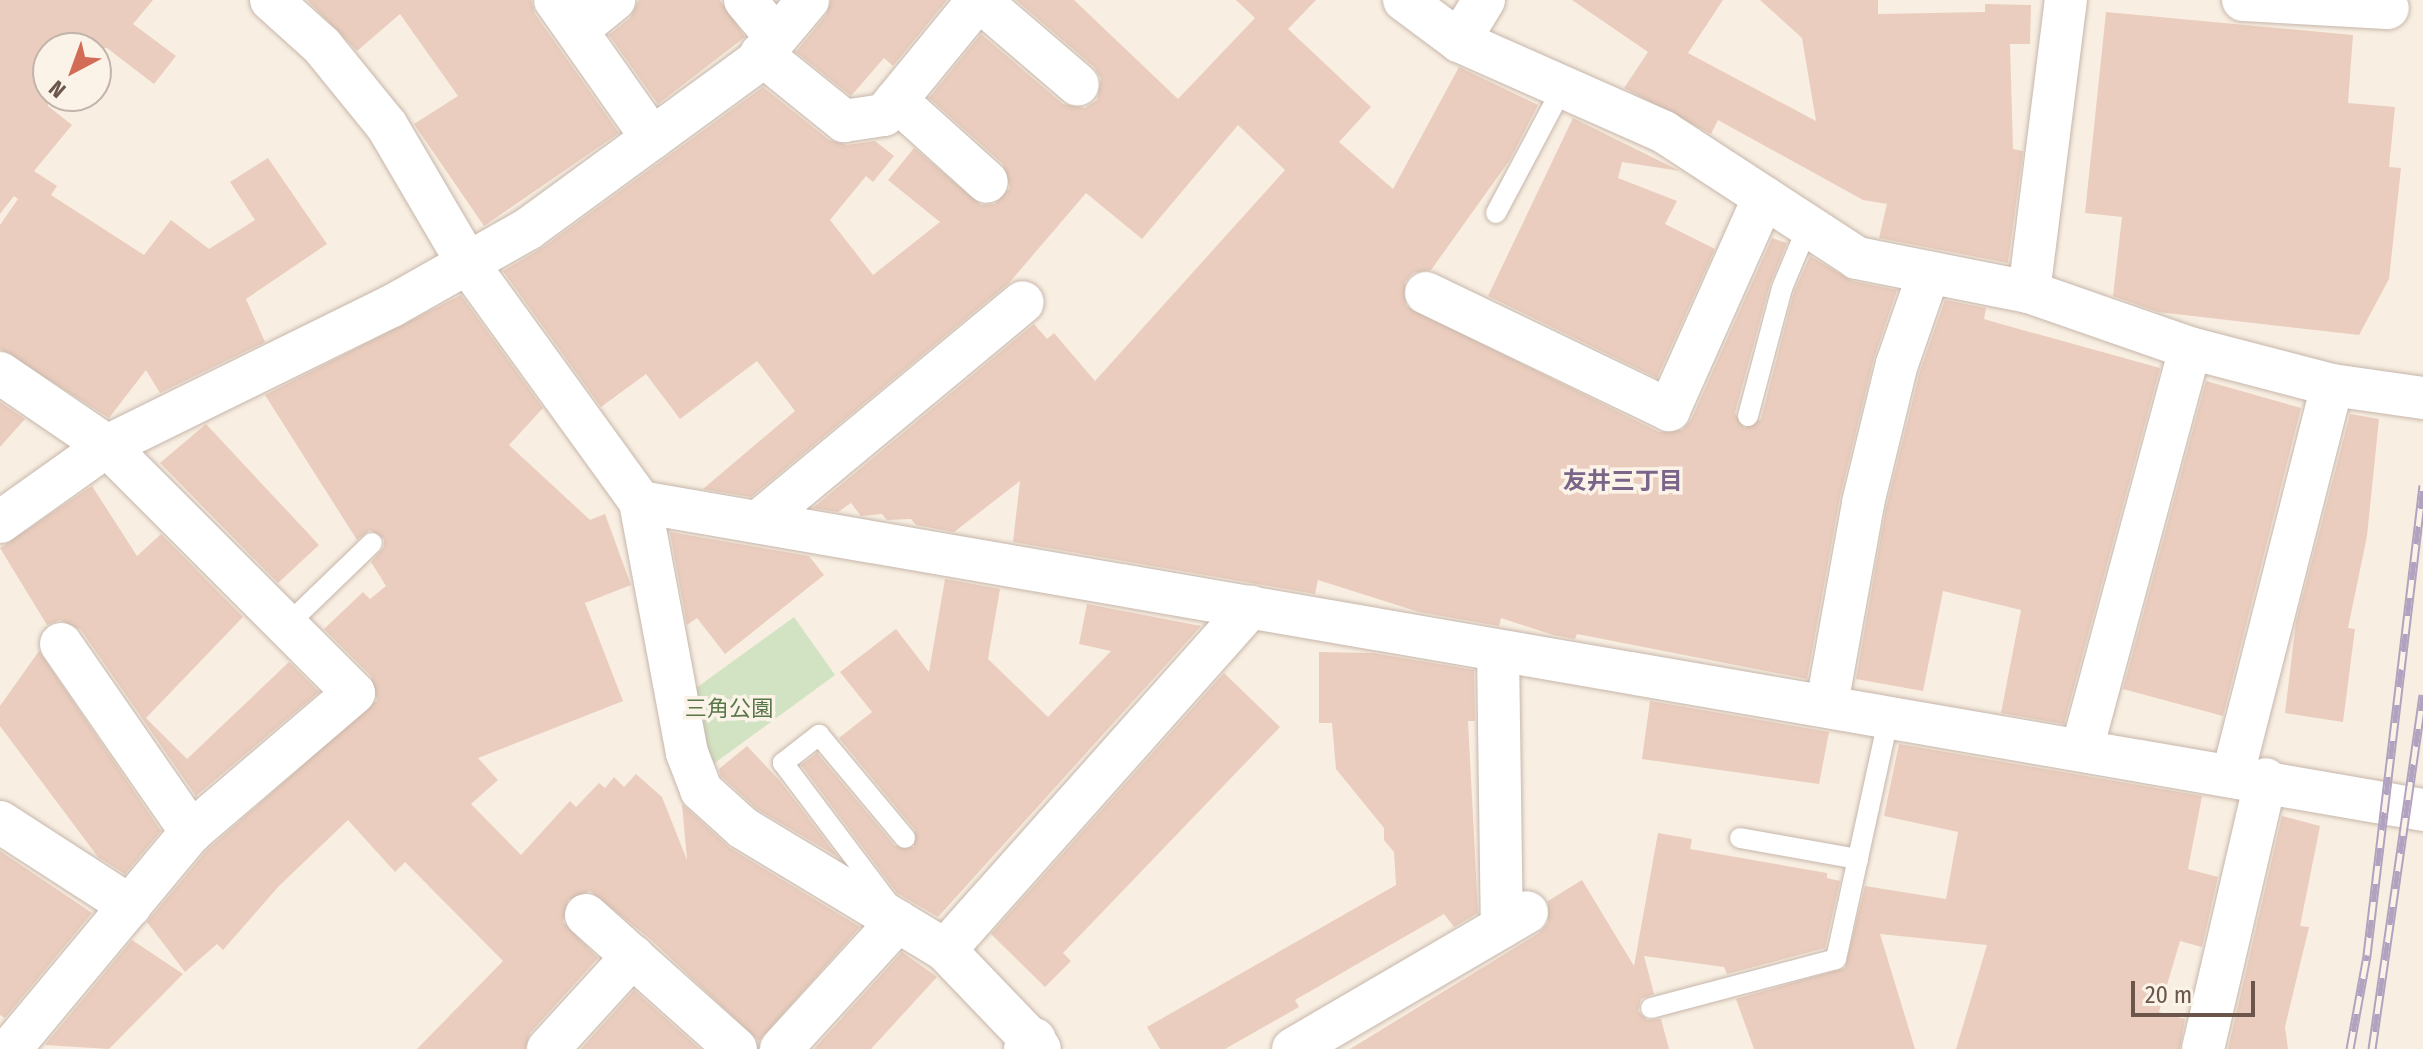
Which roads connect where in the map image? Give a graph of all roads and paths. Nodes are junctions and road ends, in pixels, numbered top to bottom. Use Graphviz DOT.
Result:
graph roads {
  1 [pos="271,0"];
  2 [pos="614,0"];
  3 [pos="745,0"];
  4 [pos="808,0"];
  5 [pos="979,0"];
  6 [pos="1404,0"];
  7 [pos="1484,0"];
  8 [pos="2066,0"];
  9 [pos="2243,0"];
  10 [pos="2388,8"];
  11 [pos="566,15"];
  12 [pos="1459,41"];
  13 [pos="769,46"];
  14 [pos="1078,85"];
  15 [pos="1563,87"];
  16 [pos="896,100"];
  17 [pos="652,138"];
  18 [pos="987,182"];
  19 [pos="1764,197"];
  20 [pos="1496,213"];
  21 [pos="1808,226"];
  22 [pos="468,264"];
  23 [pos="1929,272"];
  24 [pos="2029,292"];
  25 [pos="1426,293"];
  26 [pos="1023,302"];
  27 [pos="2190,348"];
  28 [pos="0,373"];
  29 [pos="2332,385"];
  30 [pos="2423,398"];
  31 [pos="1748,416"];
  32 [pos="107,446"];
  33 [pos="640,502"];
  34 [pos="0,522"];
  35 [pos="758,522"];
  36 [pos="372,543"];
  37 [pos="1251,606"];
  38 [pos="287,625"];
  39 [pos="61,644"];
  40 [pos="1498,651"];
  41 [pos="1827,704"];
  42 [pos="1889,715"];
  43 [pos="2082,749"];
  44 [pos="2250,777"];
  45 [pos="2423,810"];
  46 [pos="0,822"];
  47 [pos="191,832"];
  48 [pos="905,838"];
  49 [pos="1740,838"];
  50 [pos="1858,859"];
  51 [pos="130,906"];
  52 [pos="586,915"];
  53 [pos="898,921"];
  54 [pos="945,950"];
  55 [pos="633,956"];
  56 [pos="1651,1008"];
  57 [pos="1033,1046"];
  58 [pos="10,1049"];
  59 [pos="548,1049"];
  60 [pos="736,1049"];
  61 [pos="781,1049"];
  62 [pos="1293,1049"];
  63 [pos="2203,1049"];
  1 -- 22 [label="street"];
  2 -- 11 [label="street"];
  3 -- 13 [label="street"];
  4 -- 13 [label="street"];
  5 -- 14 [label="street"];
  5 -- 16 [label="street"];
  6 -- 12 [label="street"];
  7 -- 12 [label="street"];
  8 -- 24 [label="street"];
  9 -- 10 [label="street"];
  11 -- 17 [label="street"];
  12 -- 15 [label="street"];
  13 -- 16 [label="street"];
  13 -- 17 [label="street"];
  15 -- 19 [label="street"];
  15 -- 20 [label="lane"];
  16 -- 18 [label="street"];
  17 -- 22 [label="street"];
  19 -- 21 [label="street"];
  19 -- 25 [label="street"];
  21 -- 23 [label="street"];
  21 -- 31 [label="lane"];
  22 -- 32 [label="street"];
  22 -- 33 [label="street"];
  23 -- 24 [label="street"];
  23 -- 41 [label="street"];
  24 -- 27 [label="street"];
  26 -- 35 [label="street"];
  27 -- 29 [label="street"];
  27 -- 43 [label="street"];
  28 -- 32 [label="street"];
  29 -- 30 [label="street"];
  29 -- 44 [label="street"];
  32 -- 34 [label="street"];
  32 -- 38 [label="street"];
  33 -- 35 [label="street"];
  33 -- 53 [label="street"];
  35 -- 37 [label="street"];
  36 -- 38 [label="lane"];
  37 -- 40 [label="street"];
  37 -- 54 [label="street"];
  38 -- 47 [label="street"];
  39 -- 47 [label="street"];
  40 -- 41 [label="street"];
  40 -- 62 [label="street"];
  41 -- 42 [label="street"];
  42 -- 43 [label="street"];
  42 -- 50 [label="lane"];
  43 -- 44 [label="street"];
  44 -- 45 [label="street"];
  44 -- 63 [label="street"];
  46 -- 51 [label="street"];
  47 -- 51 [label="street"];
  48 -- 53 [label="lane"];
  49 -- 50 [label="lane"];
  50 -- 56 [label="lane"];
  51 -- 58 [label="street"];
  52 -- 55 [label="street"];
  53 -- 54 [label="street"];
  53 -- 61 [label="street"];
  54 -- 57 [label="street"];
  55 -- 59 [label="street"];
  55 -- 60 [label="street"];
}
